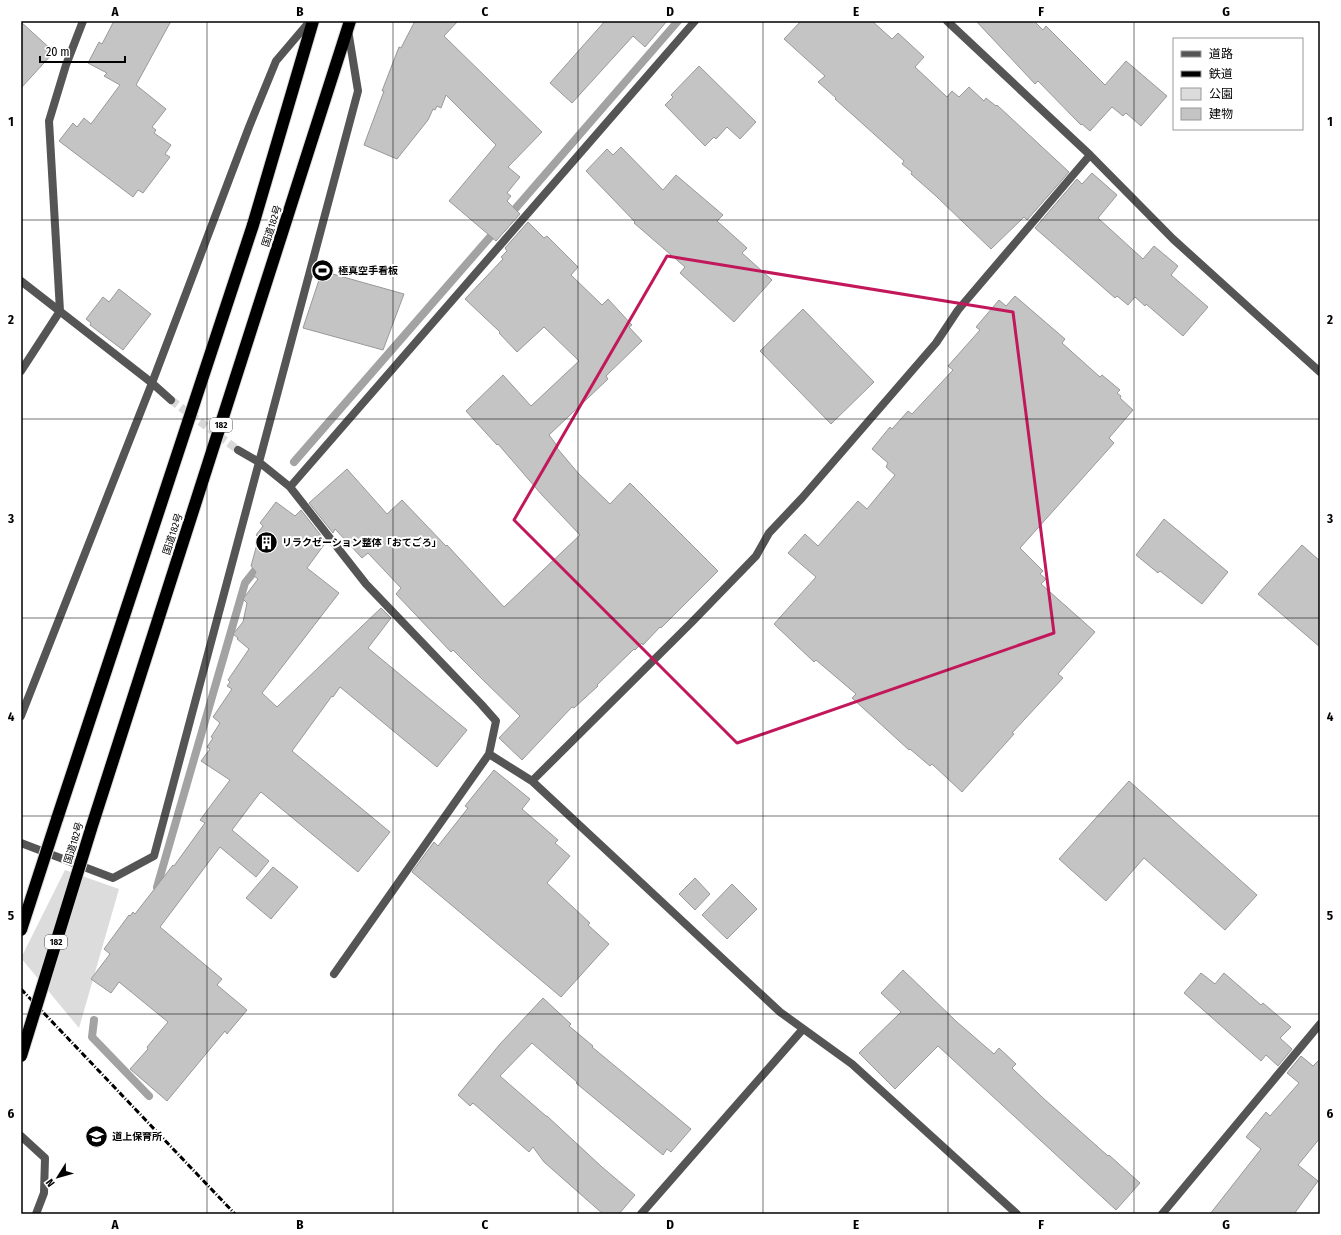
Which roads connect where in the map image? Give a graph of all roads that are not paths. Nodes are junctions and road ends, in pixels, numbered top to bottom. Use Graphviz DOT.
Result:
graph roads {
  1 [pos="84,21"];
  2 [pos="311,21"];
  3 [pos="695,21"];
  4 [pos="947,21"];
  5 [pos="349,25"];
  6 [pos="1090,155"];
  7 [pos="21,281"];
  8 [pos="60,311"];
  9 [pos="21,371"];
  10 [pos="1320,372"];
  11 [pos="152,383"];
  12 [pos="171,400"];
  13 [pos="238,450"];
  14 [pos="259,462"];
  15 [pos="290,487"];
  16 [pos="21,716"];
  17 [pos="489,754"];
  18 [pos="532,781"];
  19 [pos="21,843"];
  20 [pos="21,930"];
  21 [pos="334,974"];
  22 [pos="803,1029"];
  23 [pos="1319,1029"];
  24 [pos="21,1056"];
  25 [pos="21,1136"];
  26 [pos="36,1214"];
  27 [pos="641,1214"];
  28 [pos="1017,1214"];
  29 [pos="1162,1214"];
  1 -- 8 [label="street"];
  2 -- 11 [label="street"];
  2 -- 20 [label="highway, 国道182号, bridge"];
  3 -- 15 [label="street"];
  4 -- 6 [label="street"];
  5 -- 14 [label="street"];
  5 -- 24 [label="highway, 国道182号 / 182, bridge"];
  6 -- 10 [label="street"];
  6 -- 18 [label="street"];
  7 -- 8 [label="street"];
  8 -- 9 [label="street"];
  8 -- 11 [label="street"];
  11 -- 12 [label="street"];
  11 -- 16 [label="street"];
  13 -- 14 [label="street"];
  14 -- 15 [label="street"];
  14 -- 19 [label="street"];
  15 -- 17 [label="street"];
  17 -- 18 [label="street"];
  17 -- 21 [label="street"];
  18 -- 22 [label="street"];
  22 -- 27 [label="street"];
  22 -- 28 [label="street"];
  23 -- 29 [label="street"];
  25 -- 26 [label="street"];
}
